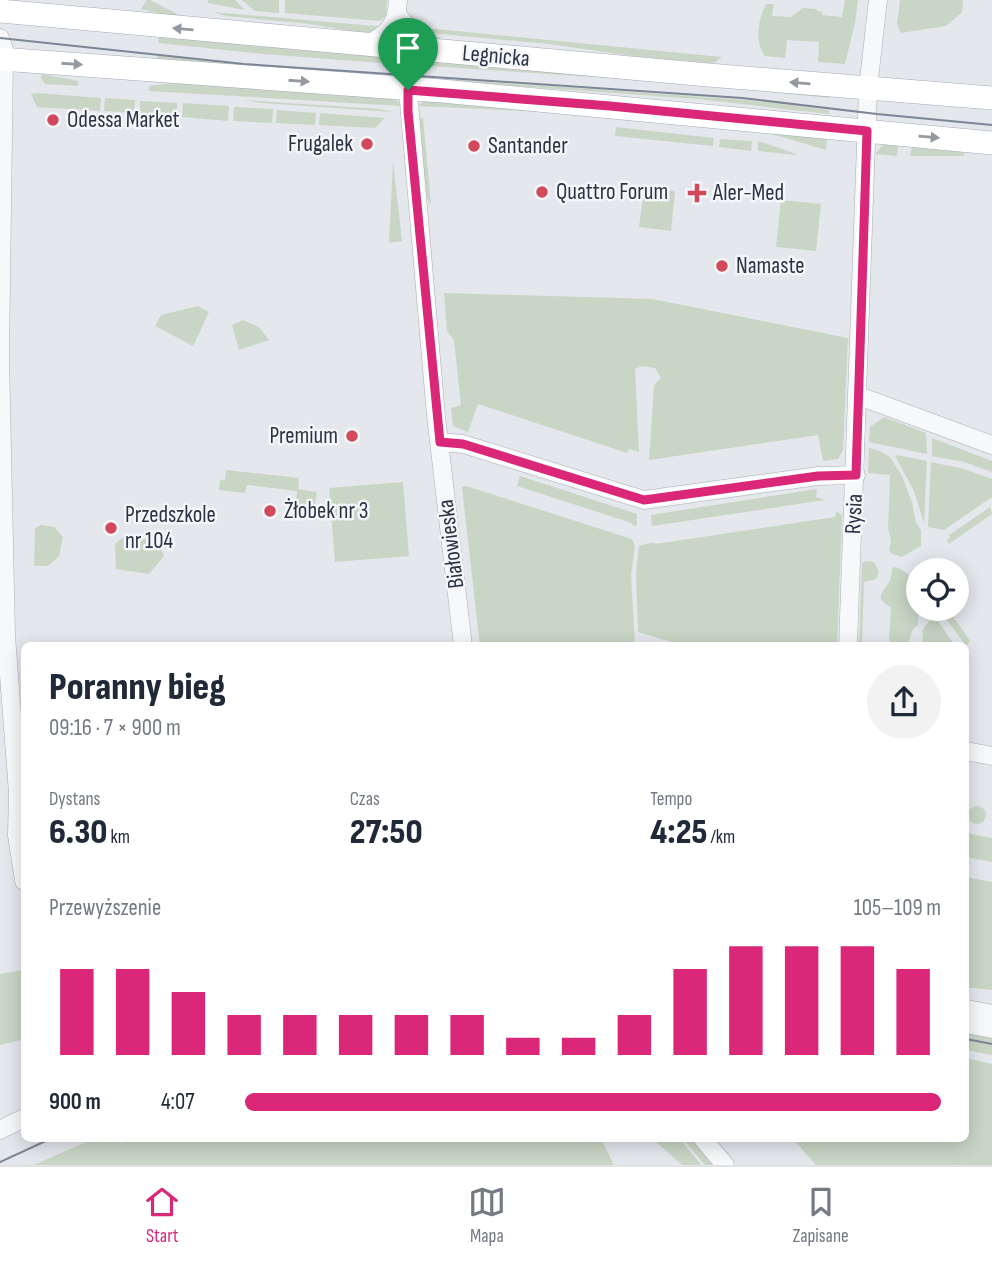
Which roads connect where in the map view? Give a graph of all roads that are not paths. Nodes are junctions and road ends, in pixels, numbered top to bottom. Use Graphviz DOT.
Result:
graph roads {
  1 [pos="878,0"];
  2 [pos="398,7"];
  3 [pos="0,11"];
  4 [pos="366,45"];
  5 [pos="440,51"];
  6 [pos="1,52"];
  7 [pos="869,88"];
  8 [pos="408,90"];
  9 [pos="992,97"];
  10 [pos="867,131"];
  11 [pos="992,143"];
  12 [pos="859,396"];
  13 [pos="0,411"];
  14 [pos="440,442"];
  15 [pos="992,445"];
  16 [pos="856,475"];
  17 [pos="463,642"];
  18 [pos="849,642"];
  19 [pos="969,752"];
  20 [pos="992,756"];
  21 [pos="0,814"];
  22 [pos="21,816"];
  23 [pos="21,861"];
  24 [pos="969,1010"];
  25 [pos="992,1014"];
  26 [pos="969,1025"];
  27 [pos="992,1029"];
  28 [pos="21,1120"];
  29 [pos="0,1130"];
  30 [pos="706,1142"];
  31 [pos="724,1165"];
  1 -- 7 [label="street, Rysia"];
  2 -- 4 [label="street"];
  2 -- 5 [label="street"];
  4 -- 3 [label="main road, Legnicka, one-way"];
  4 -- 5 [label="main road, Legnicka"];
  7 -- 5 [label="main road, Legnicka, one-way"];
  6 -- 8 [label="main road, Legnicka, one-way"];
  6 -- 13 [label="street"];
  7 -- 9 [label="main road, Legnicka"];
  7 -- 10 [label="street, Rysia"];
  8 -- 10 [label="main road, Legnicka"];
  8 -- 14 [label="street, Białowieska"];
  10 -- 11 [label="main road, Legnicka, one-way"];
  10 -- 12 [label="street, Rysia"];
  12 -- 15 [label="street"];
  12 -- 16 [label="street, Rysia"];
  13 -- 22 [label="street"];
  14 -- 16 [label="street"];
  14 -- 17 [label="street, Białowieska"];
  16 -- 18 [label="street, Rysia"];
  19 -- 20 [label="street"];
  21 -- 22 [label="street"];
  22 -- 23 [label="street"];
  24 -- 25 [label="street"];
  26 -- 27 [label="street"];
  28 -- 29 [label="street"];
  30 -- 31 [label="street"];
}
